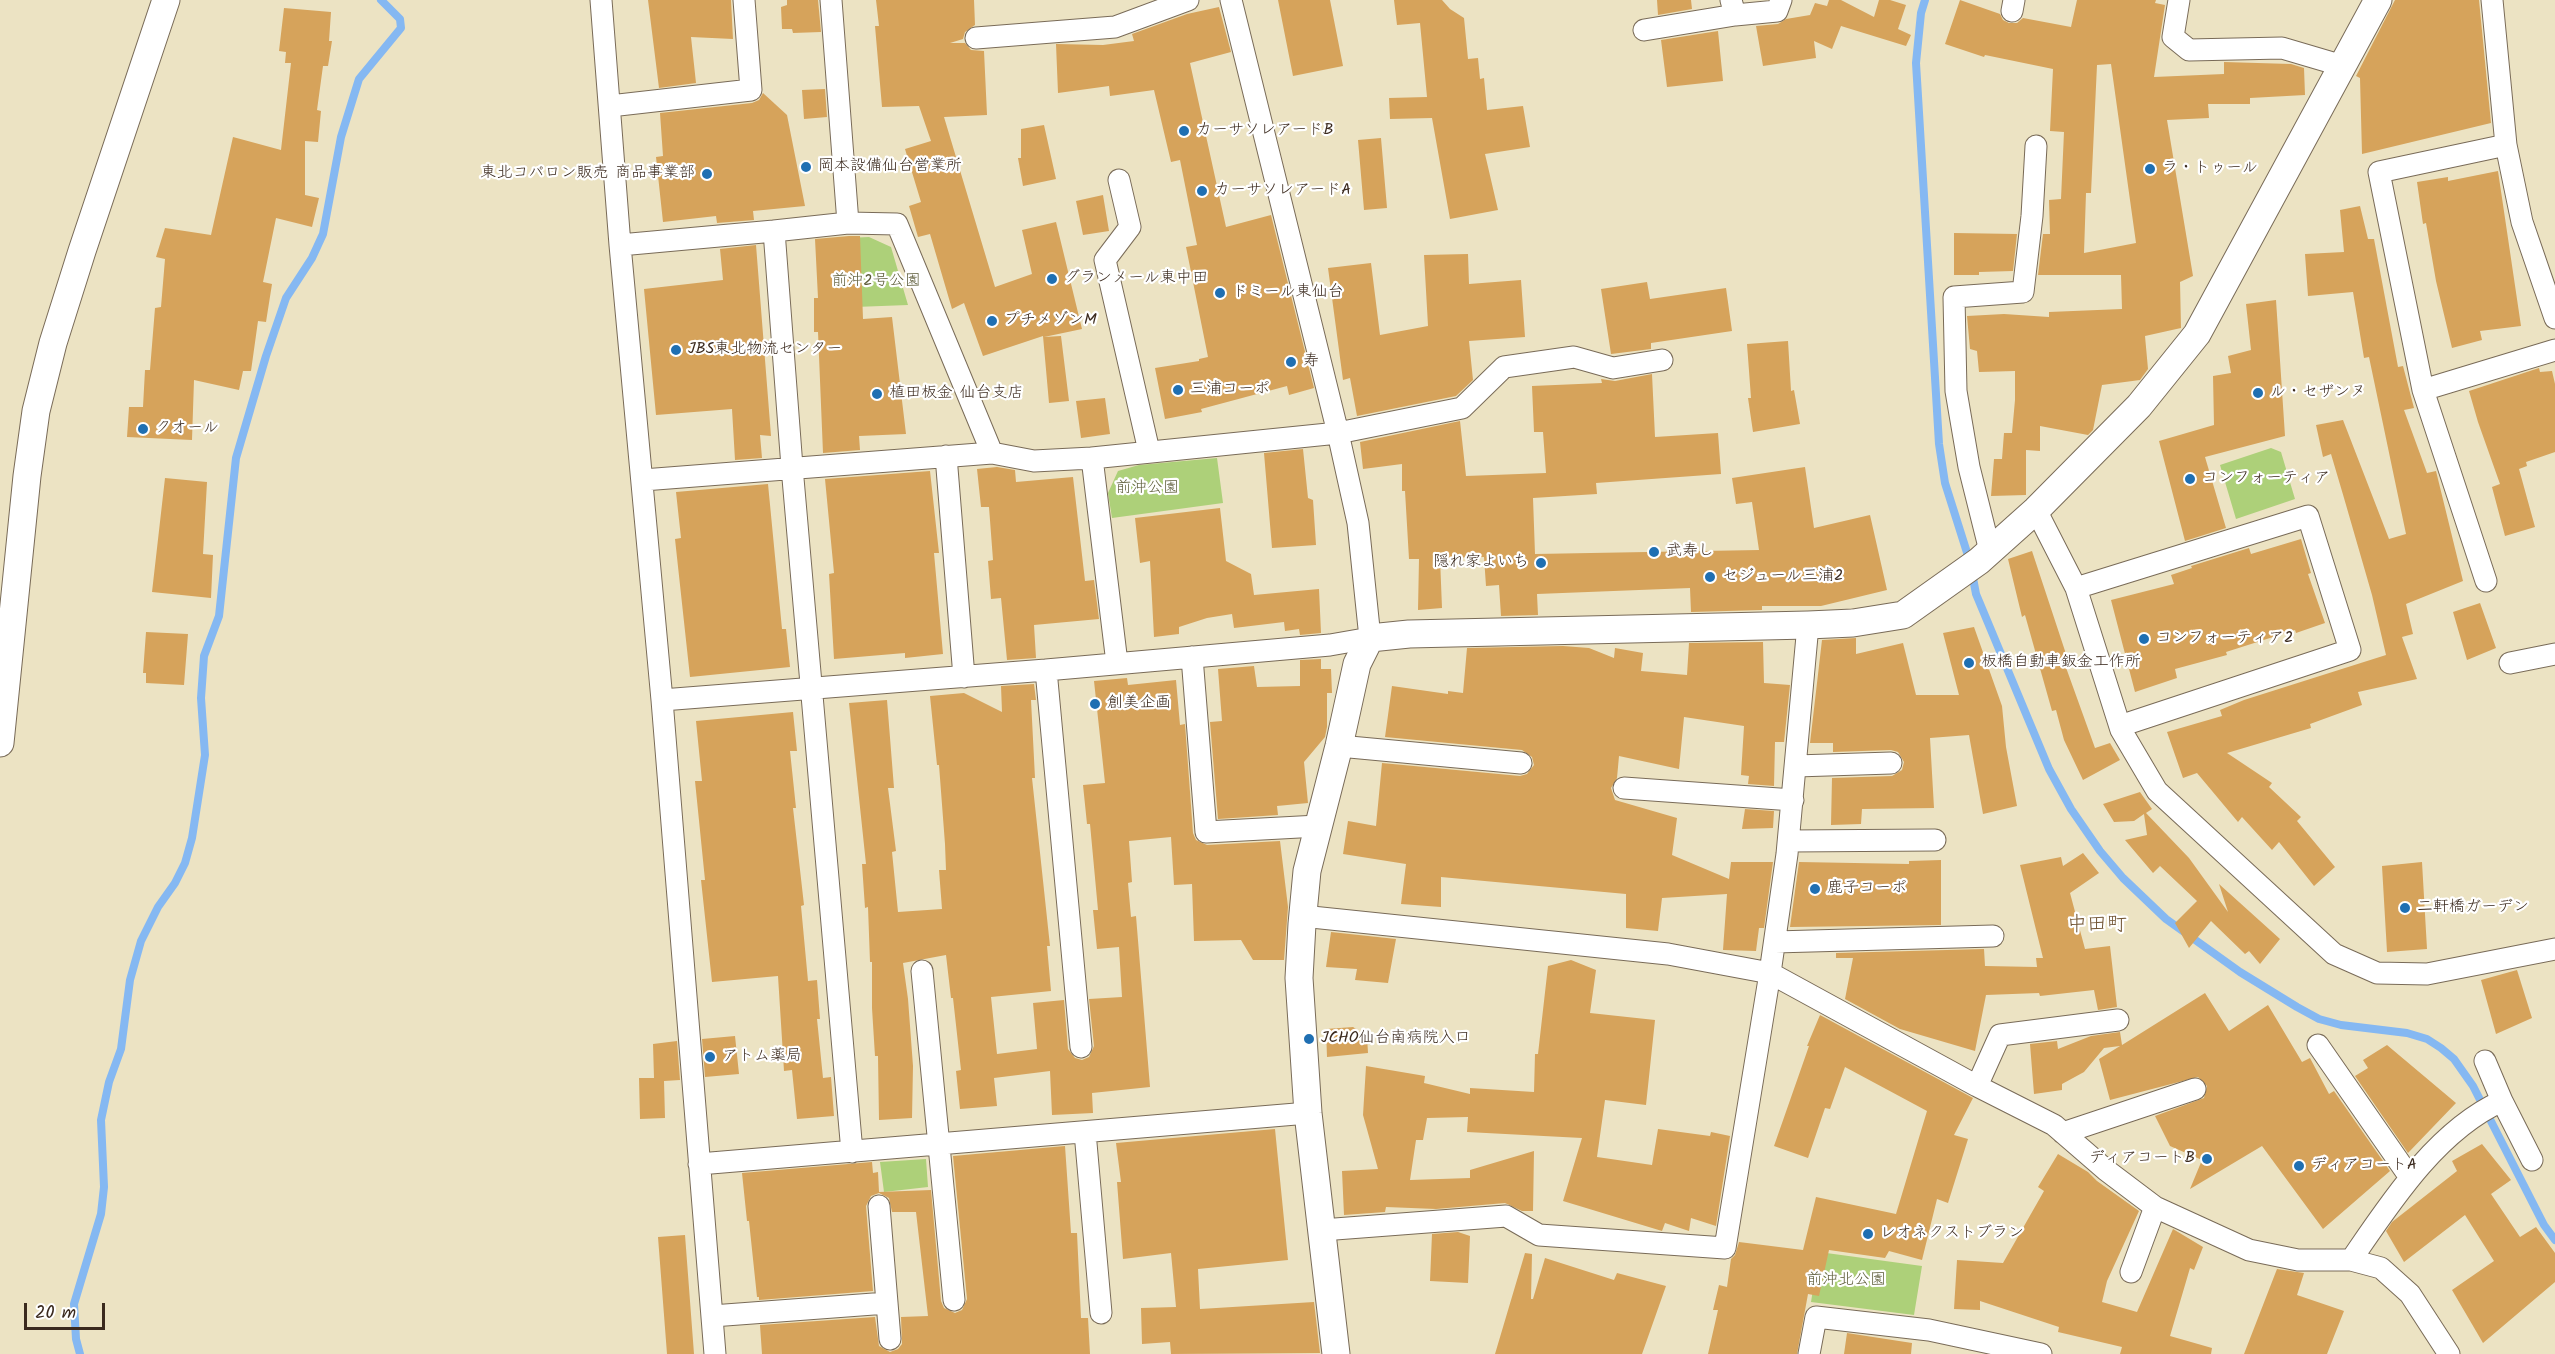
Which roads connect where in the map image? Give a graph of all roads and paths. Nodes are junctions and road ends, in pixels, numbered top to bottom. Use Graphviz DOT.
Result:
graph roads {
  1 [pos="166,0"];
  2 [pos="601,0"];
  3 [pos="744,0"];
  4 [pos="831,0"];
  5 [pos="1188,0"];
  6 [pos="1231,0"];
  7 [pos="1781,0"];
  8 [pos="2178,0"];
  9 [pos="2378,0"];
  10 [pos="2492,0"];
  11 [pos="1733,8"];
  12 [pos="1644,30"];
  13 [pos="976,38"];
  14 [pos="2343,66"];
  15 [pos="610,106"];
  16 [pos="2506,144"];
  17 [pos="2036,146"];
  18 [pos="1119,180"];
  19 [pos="848,224"];
  20 [pos="774,231"];
  21 [pos="620,245"];
  22 [pos="2548,280"];
  23 [pos="2555,318"];
  24 [pos="2555,350"];
  25 [pos="1662,360"];
  26 [pos="2423,390"];
  27 [pos="1338,433"];
  28 [pos="1149,451"];
  29 [pos="992,453"];
  30 [pos="946,456"];
  31 [pos="1092,458"];
  32 [pos="792,467"];
  33 [pos="643,480"];
  34 [pos="2036,510"];
  35 [pos="1977,562"];
  36 [pos="2486,581"];
  37 [pos="2076,588"];
  38 [pos="1808,625"];
  39 [pos="1370,638"];
  40 [pos="2555,654"];
  41 [pos="1192,657"];
  42 [pos="1117,663"];
  43 [pos="2510,663"];
  44 [pos="1046,670"];
  45 [pos="964,676"];
  46 [pos="812,688"];
  47 [pos="662,700"];
  48 [pos="2120,726"];
  49 [pos="0,743"];
  50 [pos="1339,746"];
  51 [pos="1521,763"];
  52 [pos="1891,763"];
  53 [pos="1796,766"];
  54 [pos="1624,788"];
  55 [pos="1793,800"];
  56 [pos="1318,826"];
  57 [pos="1935,840"];
  58 [pos="1789,841"];
  59 [pos="1302,916"];
  60 [pos="1993,936"];
  61 [pos="1775,942"];
  62 [pos="2555,949"];
  63 [pos="922,971"];
  64 [pos="1770,973"];
  65 [pos="2118,1020"];
  66 [pos="2318,1045"];
  67 [pos="1081,1047"];
  68 [pos="2485,1061"];
  69 [pos="1977,1086"];
  70 [pos="2195,1089"];
  71 [pos="2492,1106"];
  72 [pos="1308,1113"];
  73 [pos="1085,1132"];
  74 [pos="2063,1133"];
  75 [pos="939,1145"];
  76 [pos="852,1152"];
  77 [pos="2532,1160"];
  78 [pos="699,1164"];
  79 [pos="2409,1176"];
  80 [pos="879,1206"];
  81 [pos="2155,1207"];
  82 [pos="1322,1230"];
  83 [pos="2351,1260"];
  84 [pos="2131,1272"];
  85 [pos="954,1299"];
  86 [pos="887,1303"];
  87 [pos="1101,1312"];
  88 [pos="712,1316"];
  89 [pos="890,1339"];
  90 [pos="715,1354"];
  91 [pos="1336,1354"];
  92 [pos="1809,1354"];
  93 [pos="2041,1354"];
  94 [pos="2449,1354"];
  1 -- 49 [label="street"];
  2 -- 15 [label="street"];
  3 -- 15 [label="street"];
  4 -- 19 [label="street"];
  5 -- 13 [label="street"];
  6 -- 27 [label="street"];
  7 -- 11 [label="street"];
  8 -- 14 [label="street"];
  9 -- 14 [label="street"];
  10 -- 16 [label="street"];
  11 -- 12 [label="street"];
  14 -- 34 [label="street"];
  15 -- 21 [label="street"];
  16 -- 22 [label="street"];
  16 -- 26 [label="street"];
  17 -- 35 [label="street"];
  18 -- 28 [label="street"];
  19 -- 20 [label="street"];
  19 -- 29 [label="street"];
  20 -- 21 [label="street"];
  20 -- 32 [label="street"];
  21 -- 33 [label="street"];
  22 -- 23 [label="street"];
  24 -- 26 [label="street"];
  25 -- 27 [label="street"];
  26 -- 36 [label="street"];
  27 -- 28 [label="street"];
  27 -- 39 [label="street"];
  28 -- 31 [label="street"];
  29 -- 30 [label="street"];
  29 -- 31 [label="street"];
  30 -- 32 [label="street"];
  30 -- 45 [label="street"];
  31 -- 42 [label="street"];
  32 -- 33 [label="street"];
  32 -- 46 [label="street"];
  33 -- 47 [label="street"];
  34 -- 35 [label="street"];
  34 -- 37 [label="street"];
  35 -- 38 [label="street"];
  37 -- 48 [label="street"];
  37 -- 48 [label="street"];
  38 -- 39 [label="street"];
  38 -- 53 [label="street"];
  39 -- 41 [label="street"];
  39 -- 50 [label="street"];
  40 -- 43 [label="street"];
  41 -- 42 [label="street"];
  41 -- 56 [label="street"];
  42 -- 44 [label="street"];
  44 -- 45 [label="street"];
  44 -- 67 [label="street"];
  45 -- 46 [label="street"];
  46 -- 47 [label="street"];
  46 -- 76 [label="street"];
  47 -- 78 [label="street"];
  48 -- 62 [label="street"];
  50 -- 51 [label="street"];
  50 -- 56 [label="street"];
  52 -- 53 [label="street"];
  53 -- 55 [label="street"];
  54 -- 55 [label="street"];
  55 -- 58 [label="street"];
  56 -- 59 [label="street"];
  57 -- 58 [label="street"];
  58 -- 61 [label="street"];
  59 -- 64 [label="street"];
  59 -- 72 [label="street"];
  60 -- 61 [label="street"];
  61 -- 64 [label="street"];
  63 -- 75 [label="street"];
  64 -- 69 [label="street"];
  64 -- 82 [label="street"];
  65 -- 69 [label="street"];
  66 -- 79 [label="street"];
  68 -- 71 [label="street"];
  69 -- 74 [label="street"];
  70 -- 74 [label="street"];
  71 -- 77 [label="street"];
  71 -- 79 [label="street"];
  72 -- 73 [label="street"];
  72 -- 82 [label="street"];
  73 -- 75 [label="street"];
  73 -- 87 [label="street"];
  74 -- 81 [label="street"];
  75 -- 76 [label="street"];
  75 -- 85 [label="street"];
  76 -- 78 [label="street"];
  78 -- 88 [label="street"];
  79 -- 83 [label="street"];
  80 -- 86 [label="street"];
  81 -- 83 [label="street"];
  81 -- 84 [label="street"];
  82 -- 91 [label="street"];
  83 -- 94 [label="street"];
  86 -- 88 [label="street"];
  86 -- 89 [label="street"];
  88 -- 90 [label="street"];
  92 -- 93 [label="street"];
}
